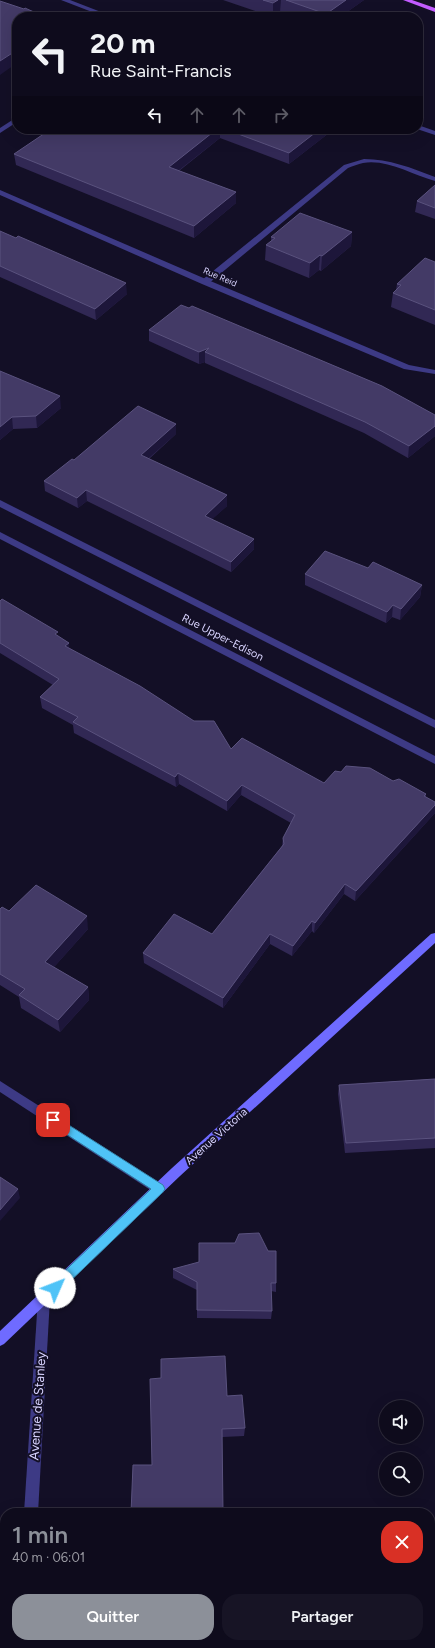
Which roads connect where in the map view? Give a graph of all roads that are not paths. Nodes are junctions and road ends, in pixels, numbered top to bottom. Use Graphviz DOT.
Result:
graph roads {
  1 [pos="64,0"];
  2 [pos="406,0"];
  3 [pos="435,10"];
  4 [pos="96,12"];
  5 [pos="12,123"];
  6 [pos="423,128"];
  7 [pos="0,131"];
  8 [pos="435,133"];
  9 [pos="435,179"];
  10 [pos="0,192"];
  11 [pos="205,282"];
  12 [pos="435,372"];
  13 [pos="0,503"];
  14 [pos="0,535"];
  15 [pos="435,724"];
  16 [pos="435,760"];
  17 [pos="435,937"];
  18 [pos="0,1086"];
  19 [pos="159,1189"];
  20 [pos="44,1298"];
  21 [pos="0,1340"];
  22 [pos="30,1508"];
  1 -- 4 [label="street"];
  2 -- 3 [label="main road"];
  5 -- 7 [label="street"];
  6 -- 8 [label="street"];
  9 -- 11 [label="street"];
  10 -- 11 [label="street, Rue Reid"];
  11 -- 12 [label="street, Rue Reid"];
  13 -- 15 [label="street, Rue Upper-Edison"];
  14 -- 16 [label="street, Rue Upper-Edison"];
  17 -- 19 [label="street, Avenue Victoria"];
  18 -- 19 [label="street"];
  19 -- 20 [label="street, Avenue Victoria"];
  20 -- 21 [label="street, Avenue Victoria"];
  20 -- 22 [label="street, Avenue de Stanley"];
}
